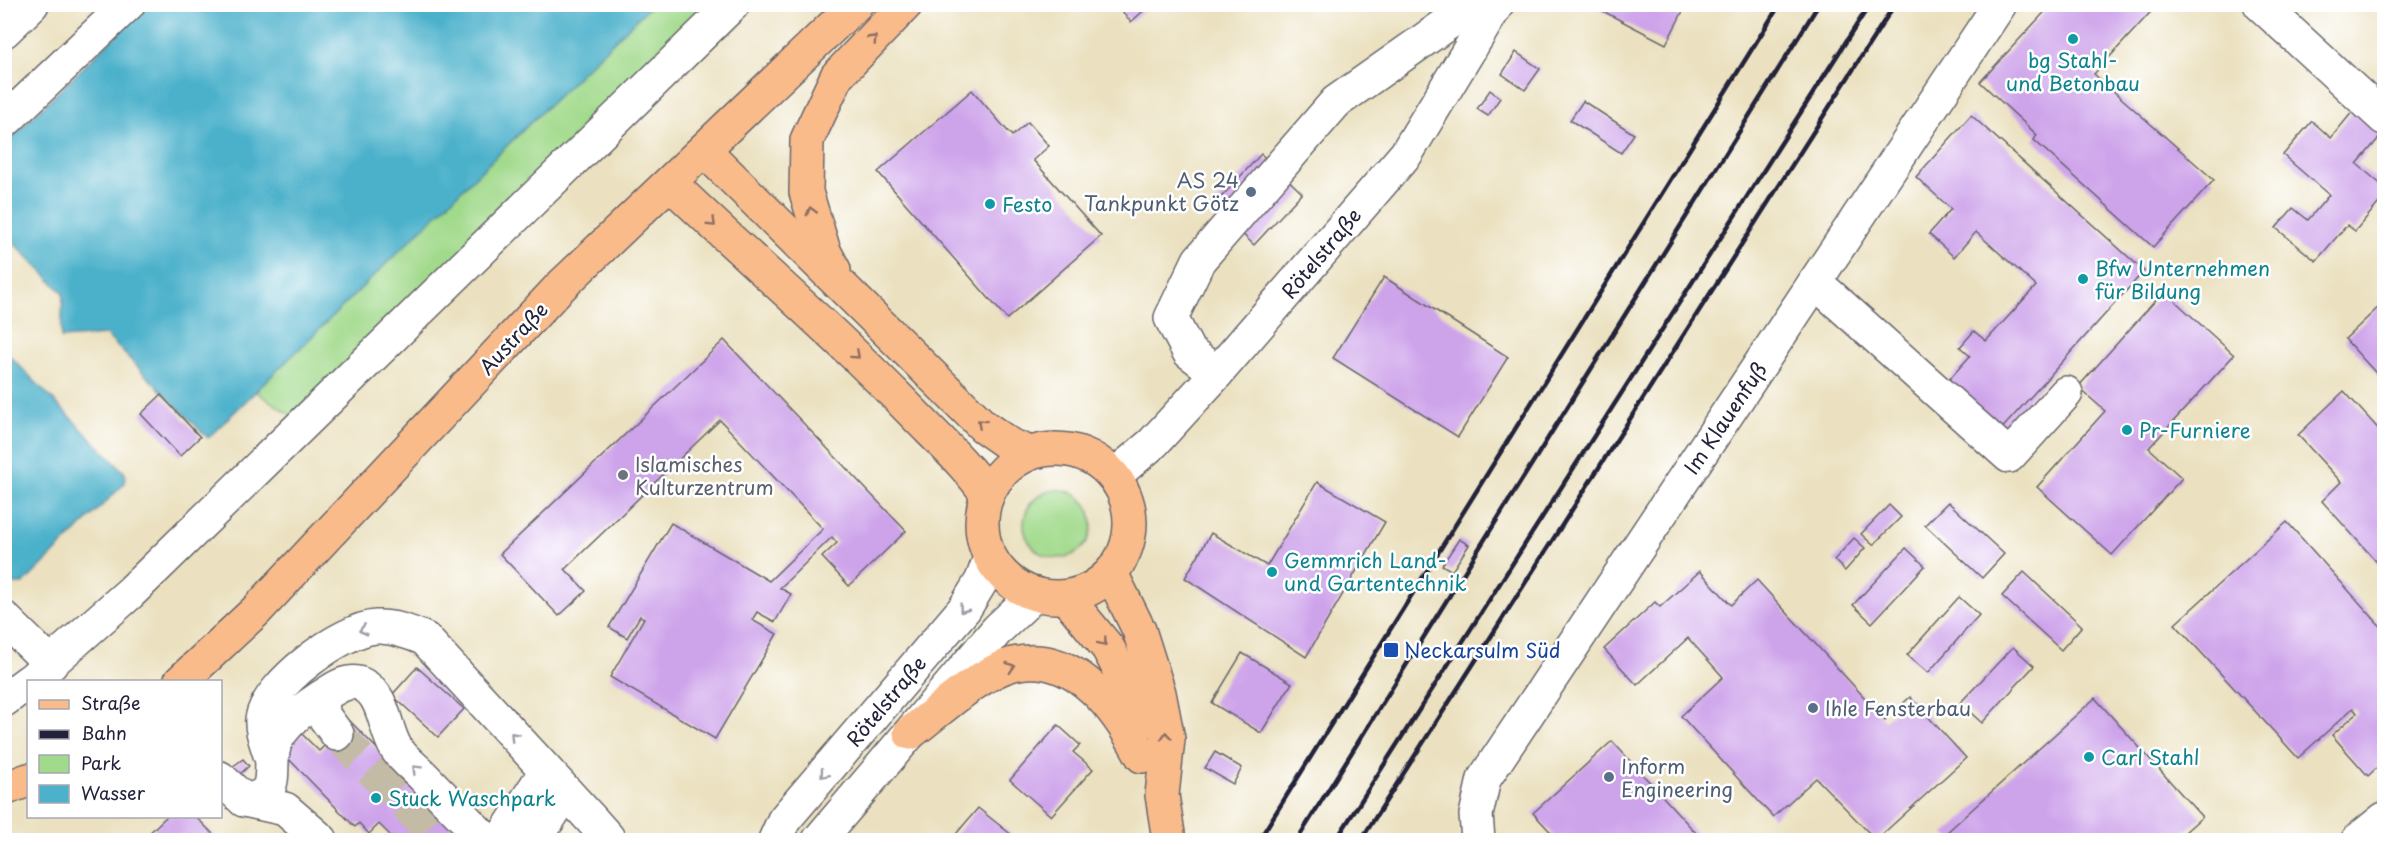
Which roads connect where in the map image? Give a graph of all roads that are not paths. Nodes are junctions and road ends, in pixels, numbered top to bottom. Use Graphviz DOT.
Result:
graph roads {
  1 [pos="32,4"];
  2 [pos="128,4"];
  3 [pos="734,4"];
  4 [pos="856,4"];
  5 [pos="906,4"];
  6 [pos="1475,4"];
  7 [pos="1497,4"];
  8 [pos="2000,4"];
  9 [pos="2260,4"];
  10 [pos="4,31"];
  11 [pos="2385,118"];
  12 [pos="4,122"];
  13 [pos="704,150"];
  14 [pos="670,183"];
  15 [pos="1815,282"];
  16 [pos="841,285"];
  17 [pos="1217,373"];
  18 [pos="2066,393"];
  19 [pos="1030,453"];
  20 [pos="1114,476"];
  21 [pos="987,494"];
  22 [pos="990,558"];
  23 [pos="1111,573"];
  24 [pos="1050,595"];
  25 [pos="4,618"];
  26 [pos="36,676"];
  27 [pos="181,680"];
  28 [pos="27,683"];
  29 [pos="322,697"];
  30 [pos="4,700"];
  31 [pos="910,733"];
  32 [pos="337,734"];
  33 [pos="270,755"];
  34 [pos="1142,756"];
  35 [pos="27,780"];
  36 [pos="222,780"];
  37 [pos="556,782"];
  38 [pos="4,789"];
  39 [pos="1162,795"];
  40 [pos="244,800"];
  41 [pos="2385,819"];
  42 [pos="1477,828"];
  43 [pos="311,831"];
  44 [pos="592,833"];
  45 [pos="486,840"];
  46 [pos="501,840"];
  47 [pos="535,840"];
  48 [pos="775,840"];
  49 [pos="819,840"];
  50 [pos="1169,840"];
  51 [pos="1457,840"];
  52 [pos="2358,840"];
  1 -- 10 [label="street"];
  2 -- 12 [label="street"];
  3 -- 26 [label="street"];
  4 -- 13 [label="main road, Austraße"];
  16 -- 5 [label="main road, one-way"];
  6 -- 17 [label="street"];
  7 -- 17 [label="street, Rötelstraße"];
  8 -- 15 [label="street, Im Klauenfuß"];
  9 -- 11 [label="street"];
  13 -- 14 [label="main road, Austraße"];
  13 -- 16 [label="main road"];
  14 -- 21 [label="main road, one-way"];
  14 -- 27 [label="main road, Austraße"];
  15 -- 18 [label="street"];
  15 -- 42 [label="street, Im Klauenfuß"];
  19 -- 16 [label="main road, one-way"];
  17 -- 20 [label="street, Rötelstraße"];
  19 -- 20 [label="main road"];
  19 -- 21 [label="main road"];
  20 -- 23 [label="main road"];
  21 -- 22 [label="main road"];
  22 -- 24 [label="main road"];
  22 -- 48 [label="street, Rötelstraße, one-way"];
  23 -- 24 [label="main road"];
  39 -- 23 [label="main road, one-way"];
  24 -- 31 [label="street, Rötelstraße"];
  24 -- 34 [label="main road, one-way"];
  25 -- 26 [label="street"];
  28 -- 30 [label="street"];
  29 -- 32 [label="street"];
  29 -- 33 [label="street"];
  45 -- 29 [label="street, one-way"];
  31 -- 34 [label="main road, one-way"];
  31 -- 49 [label="street, Rötelstraße"];
  37 -- 33 [label="street, one-way"];
  33 -- 40 [label="street"];
  34 -- 39 [label="main road"];
  35 -- 38 [label="main road"];
  36 -- 40 [label="street"];
  37 -- 44 [label="street"];
  37 -- 46 [label="street"];
  37 -- 47 [label="street"];
  39 -- 50 [label="main road"];
  40 -- 43 [label="street"];
  41 -- 52 [label="street"];
  42 -- 51 [label="street"];
}
